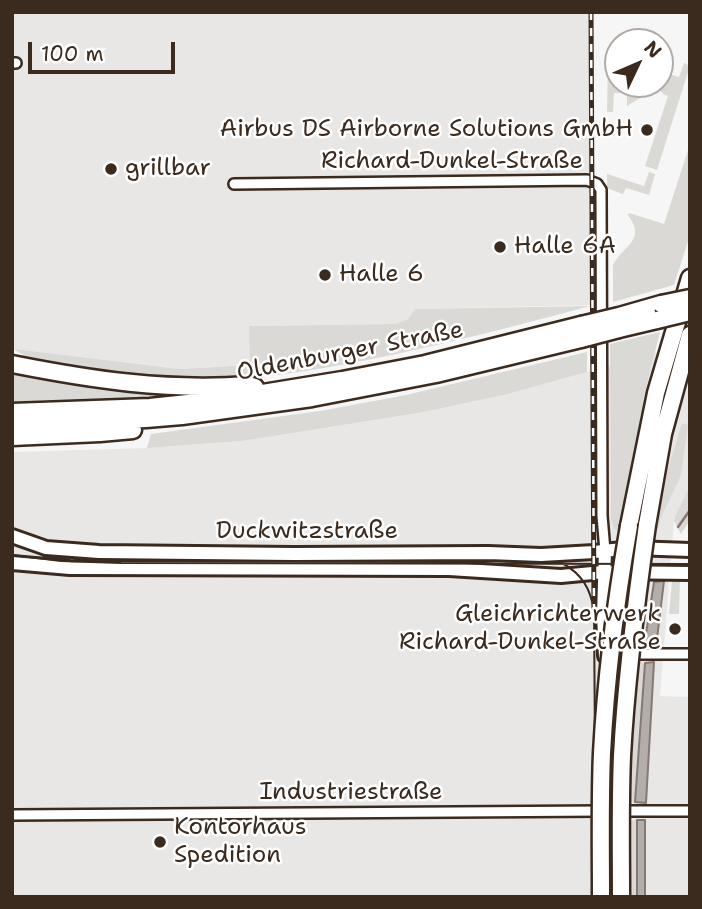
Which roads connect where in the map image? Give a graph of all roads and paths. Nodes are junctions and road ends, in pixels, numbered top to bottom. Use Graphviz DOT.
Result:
graph roads {
  1 [pos="234,184"];
  2 [pos="690,278"];
  3 [pos="690,298"];
  4 [pos="659,312"];
  5 [pos="690,312"];
  6 [pos="581,332"];
  7 [pos="690,335"];
  8 [pos="12,355"];
  9 [pos="12,364"];
  10 [pos="67,375"];
  11 [pos="274,391"];
  12 [pos="12,412"];
  13 [pos="182,416"];
  14 [pos="12,425"];
  15 [pos="12,438"];
  16 [pos="12,536"];
  17 [pos="690,550"];
  18 [pos="605,551"];
  19 [pos="12,563"];
  20 [pos="603,572"];
  21 [pos="690,573"];
  22 [pos="605,651"];
  23 [pos="685,654"];
  24 [pos="611,810"];
  25 [pos="690,811"];
  26 [pos="12,815"];
  27 [pos="600,897"];
  28 [pos="611,897"];
  29 [pos="621,897"];
  1 -- 18 [label="street, Richard-Dunkel-Straße"];
  2 -- 27 [label="highway, bridge"];
  3 -- 4 [label="highway, Oldenburger Straße, bridge"];
  4 -- 5 [label="highway, Oldenburger Straße, bridge"];
  4 -- 6 [label="highway, Oldenburger Straße, bridge"];
  6 -- 11 [label="highway, Oldenburger Straße"];
  6 -- 13 [label="highway, Oldenburger Straße"];
  7 -- 29 [label="highway, bridge"];
  8 -- 10 [label="street"];
  9 -- 10 [label="highway"];
  10 -- 11 [label="highway"];
  11 -- 12 [label="highway, Oldenburger Straße"];
  13 -- 14 [label="highway, Oldenburger Straße"];
  13 -- 15 [label="highway"];
  16 -- 18 [label="main road, Duckwitzstraße"];
  17 -- 18 [label="main road, Duckwitzstraße"];
  18 -- 20 [label="main road"];
  19 -- 20 [label="main road, Duckwitzstraße"];
  20 -- 21 [label="main road, Duckwitzstraße"];
  20 -- 22 [label="main road"];
  22 -- 23 [label="street"];
  22 -- 24 [label="main road"];
  24 -- 25 [label="street, Industriestraße"];
  24 -- 26 [label="street, Industriestraße"];
  24 -- 28 [label="main road"];
}
